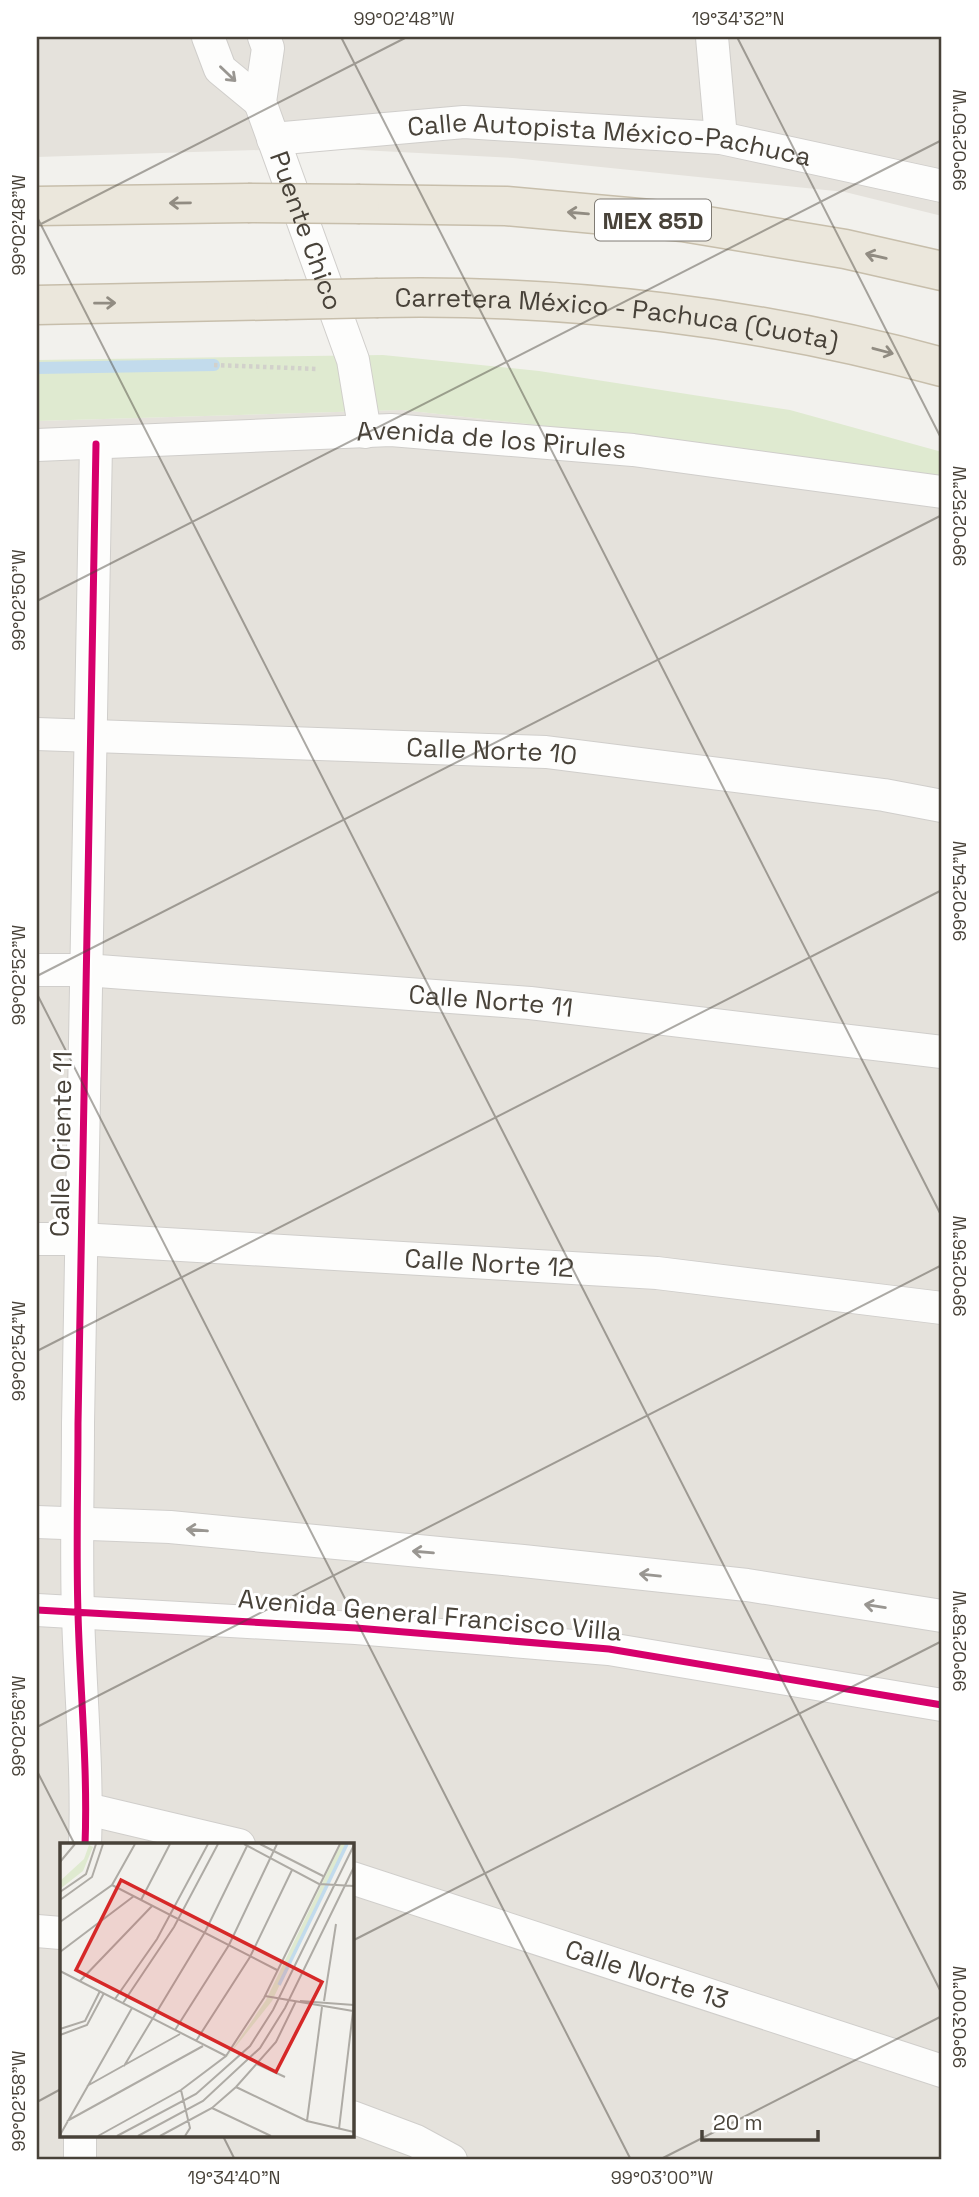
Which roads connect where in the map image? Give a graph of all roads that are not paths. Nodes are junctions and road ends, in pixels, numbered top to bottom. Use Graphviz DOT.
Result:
graph roads {
  1 [pos="208,37"];
  2 [pos="264,37"];
  3 [pos="712,37"];
  4 [pos="260,102"];
  5 [pos="721,138"];
  6 [pos="273,139"];
  7 [pos="942,186"];
  8 [pos="37,206"];
  9 [pos="942,271"];
  10 [pos="37,305"];
  11 [pos="942,367"];
  12 [pos="365,432"];
  13 [pos="96,444"];
  14 [pos="37,445"];
  15 [pos="942,492"];
  16 [pos="37,734"];
  17 [pos="93,734"];
  18 [pos="942,806"];
  19 [pos="37,970"];
  20 [pos="85,970"];
  21 [pos="942,1052"];
  22 [pos="37,1239"];
  23 [pos="80,1239"];
  24 [pos="942,1308"];
  25 [pos="37,1522"];
  26 [pos="77,1522"];
  27 [pos="37,1610"];
  28 [pos="78,1611"];
  29 [pos="942,1616"];
  30 [pos="942,1705"];
  31 [pos="86,1809"];
  32 [pos="85,1843"];
  33 [pos="230,1843"];
  34 [pos="354,1879"];
  35 [pos="37,1931"];
  36 [pos="60,1933"];
  37 [pos="942,2071"];
  38 [pos="354,2118"];
  39 [pos="80,2138"];
  40 [pos="80,2160"];
  41 [pos="451,2160"];
  1 -- 4 [label="street, one-way"];
  2 -- 4 [label="street"];
  3 -- 5 [label="street"];
  4 -- 6 [label="street, Puente Chico"];
  5 -- 6 [label="street, Calle Autopista México-Pachuca"];
  5 -- 7 [label="street, Calle Autopista México-Pachuca"];
  6 -- 12 [label="street, Puente Chico"];
  9 -- 8 [label="highway, MEX 85D, one-way, bridge"];
  10 -- 11 [label="highway, Carretera México - Pachuca (Cuota), one-way, bridge"];
  12 -- 13 [label="street, Avenida de los Pirules"];
  12 -- 15 [label="street, Avenida de los Pirules"];
  13 -- 14 [label="street, Avenida de los Pirules"];
  13 -- 17 [label="street, Calle Oriente 11"];
  16 -- 17 [label="street, Calle Norte 10"];
  17 -- 18 [label="street, Calle Norte 10"];
  17 -- 20 [label="street, Calle Oriente 11"];
  19 -- 20 [label="street, Calle Norte 11"];
  20 -- 21 [label="street, Calle Norte 11"];
  20 -- 23 [label="street, Calle Oriente 11"];
  22 -- 23 [label="street, Calle Norte 12"];
  23 -- 24 [label="street, Calle Norte 12"];
  23 -- 26 [label="street, Calle Oriente 11"];
  25 -- 26 [label="street"];
  26 -- 28 [label="street, Calle Oriente 11"];
  29 -- 26 [label="street, one-way"];
  27 -- 28 [label="street, Avenida General Francisco Villa"];
  28 -- 30 [label="street, Avenida General Francisco Villa"];
  28 -- 31 [label="street, Calle Oriente 11"];
  31 -- 32 [label="street, Calle Oriente 11"];
  31 -- 33 [label="street"];
  34 -- 37 [label="street, Calle Norte 13"];
  35 -- 36 [label="street"];
  38 -- 41 [label="street"];
  39 -- 40 [label="street"];
}
